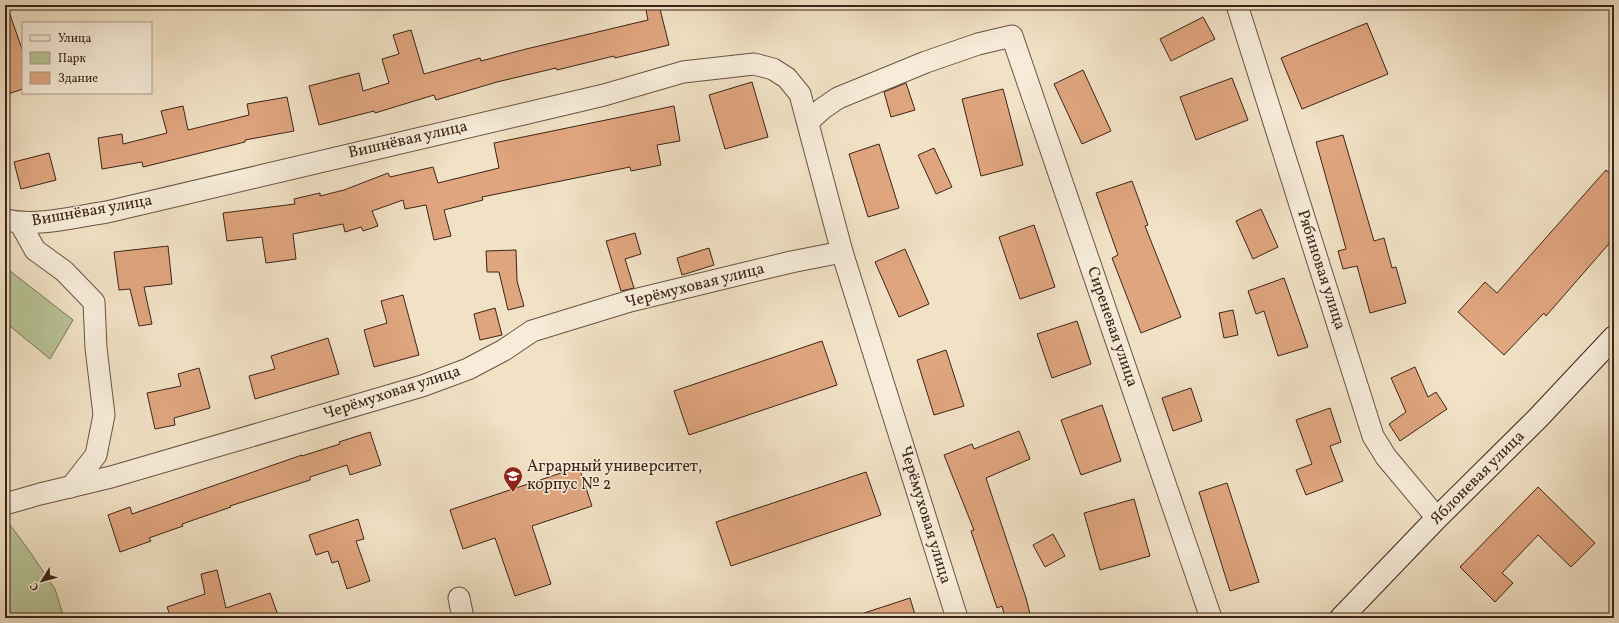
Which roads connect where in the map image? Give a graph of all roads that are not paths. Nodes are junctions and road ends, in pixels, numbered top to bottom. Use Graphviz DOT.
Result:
graph roads {
  1 [pos="1237,5"];
  2 [pos="800,94"];
  3 [pos="808,122"];
  4 [pos="12,222"];
  5 [pos="842,252"];
  6 [pos="1614,337"];
  7 [pos="71,487"];
  8 [pos="5,504"];
  9 [pos="1437,518"];
  10 [pos="459,598"];
  11 [pos="463,618"];
  12 [pos="957,618"];
  13 [pos="1211,618"];
  14 [pos="1341,618"];
  1 -- 9 [label="street, Рябиновая улица"];
  2 -- 3 [label="street, Черёмуховая улица"];
  2 -- 4 [label="street, Вишнёвая улица"];
  3 -- 5 [label="street, Черёмуховая улица"];
  3 -- 13 [label="street, Сиреневая улица"];
  4 -- 7 [label="street"];
  5 -- 7 [label="street, Черёмуховая улица"];
  5 -- 12 [label="street, Черёмуховая улица"];
  6 -- 9 [label="street, Яблоневая улица"];
  7 -- 8 [label="street, Черёмуховая улица"];
  9 -- 14 [label="street, Яблоневая улица"];
  10 -- 11 [label="street"];
}
